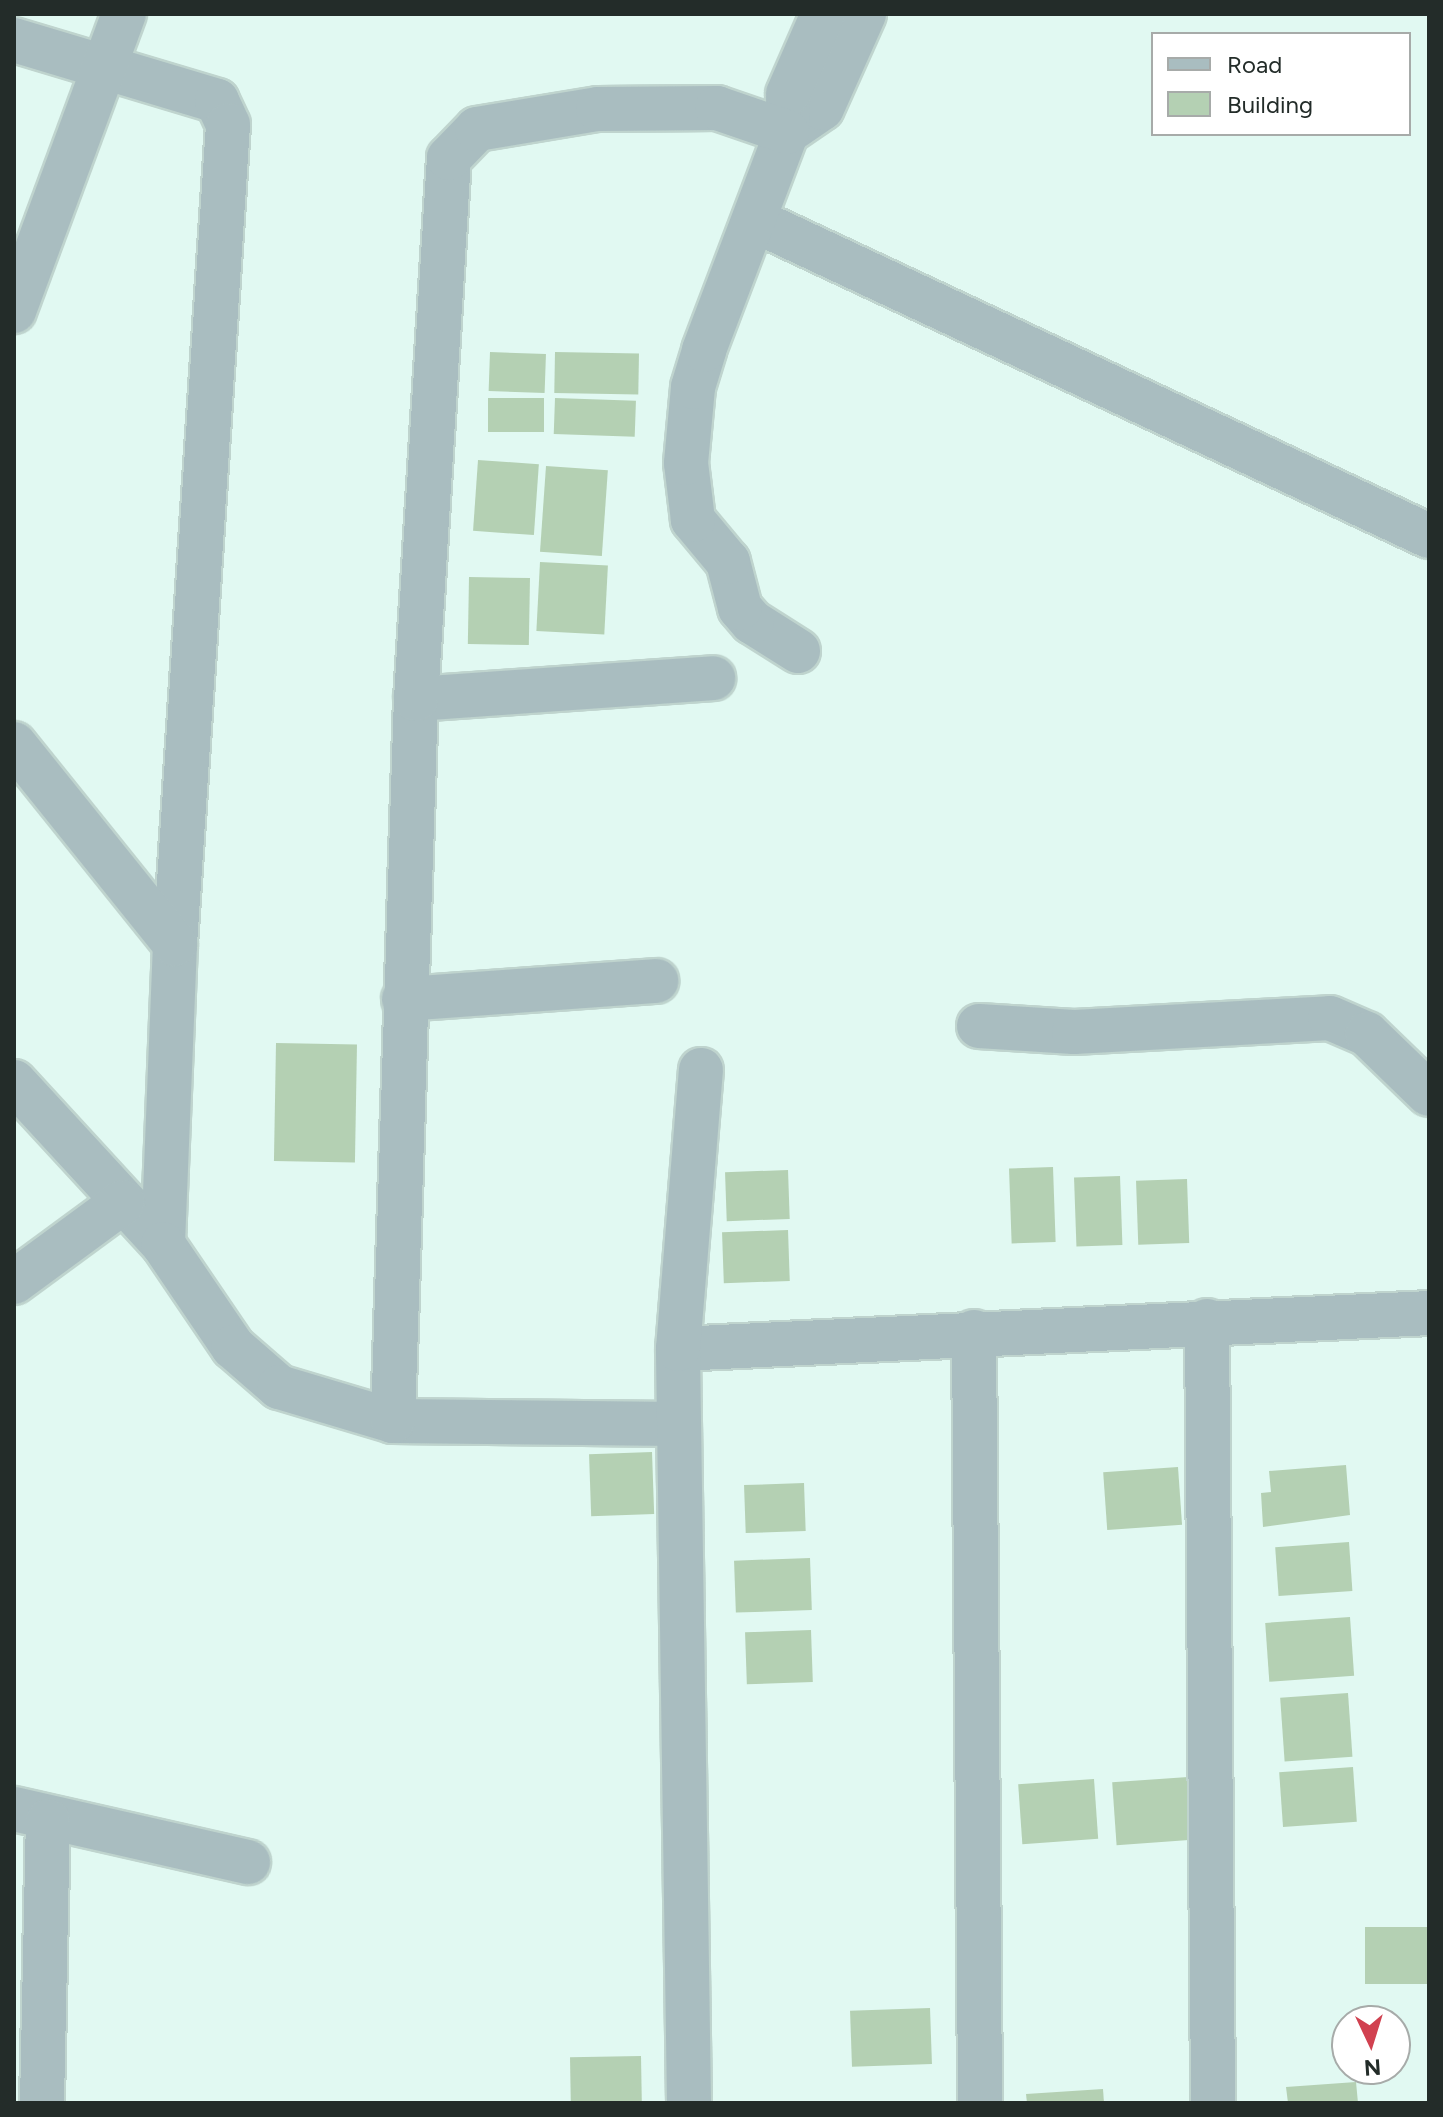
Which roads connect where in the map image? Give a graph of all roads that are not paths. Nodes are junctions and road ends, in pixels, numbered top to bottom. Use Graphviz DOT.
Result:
graph roads {
  1 [pos="124,14"];
  2 [pos="823,14"];
  3 [pos="864,14"];
  4 [pos="14,40"];
  5 [pos="104,67"];
  6 [pos="787,132"];
  7 [pos="754,220"];
  8 [pos="14,311"];
  9 [pos="1429,536"];
  10 [pos="798,651"];
  11 [pos="713,678"];
  12 [pos="416,699"];
  13 [pos="14,744"];
  14 [pos="175,944"];
  15 [pos="656,981"];
  16 [pos="404,999"];
  17 [pos="979,1026"];
  18 [pos="701,1070"];
  19 [pos="14,1082"];
  20 [pos="1429,1094"];
  21 [pos="123,1202"];
  22 [pos="163,1244"];
  23 [pos="14,1282"];
  24 [pos="1429,1313"];
  25 [pos="1207,1321"];
  26 [pos="974,1332"];
  27 [pos="678,1349"];
  28 [pos="393,1421"];
  29 [pos="678,1424"];
  30 [pos="31,1815"];
  31 [pos="248,1862"];
  32 [pos="42,2103"];
  33 [pos="689,2103"];
  34 [pos="980,2103"];
  35 [pos="1213,2103"];
  1 -- 5 [label="street"];
  2 -- 6 [label="street"];
  3 -- 6 [label="street"];
  4 -- 5 [label="street"];
  5 -- 8 [label="street"];
  5 -- 14 [label="street"];
  6 -- 7 [label="street"];
  6 -- 12 [label="street"];
  7 -- 9 [label="street"];
  7 -- 10 [label="street"];
  11 -- 12 [label="street"];
  12 -- 16 [label="street"];
  13 -- 14 [label="street"];
  14 -- 22 [label="street"];
  15 -- 16 [label="street"];
  16 -- 28 [label="street"];
  17 -- 20 [label="street"];
  18 -- 27 [label="street"];
  19 -- 21 [label="street"];
  21 -- 22 [label="street"];
  21 -- 23 [label="street"];
  22 -- 28 [label="street"];
  24 -- 25 [label="street"];
  25 -- 26 [label="street"];
  25 -- 35 [label="street"];
  26 -- 27 [label="street"];
  26 -- 34 [label="street"];
  27 -- 29 [label="street"];
  28 -- 29 [label="street"];
  29 -- 33 [label="street"];
  30 -- 31 [label="street"];
  30 -- 32 [label="street"];
}
